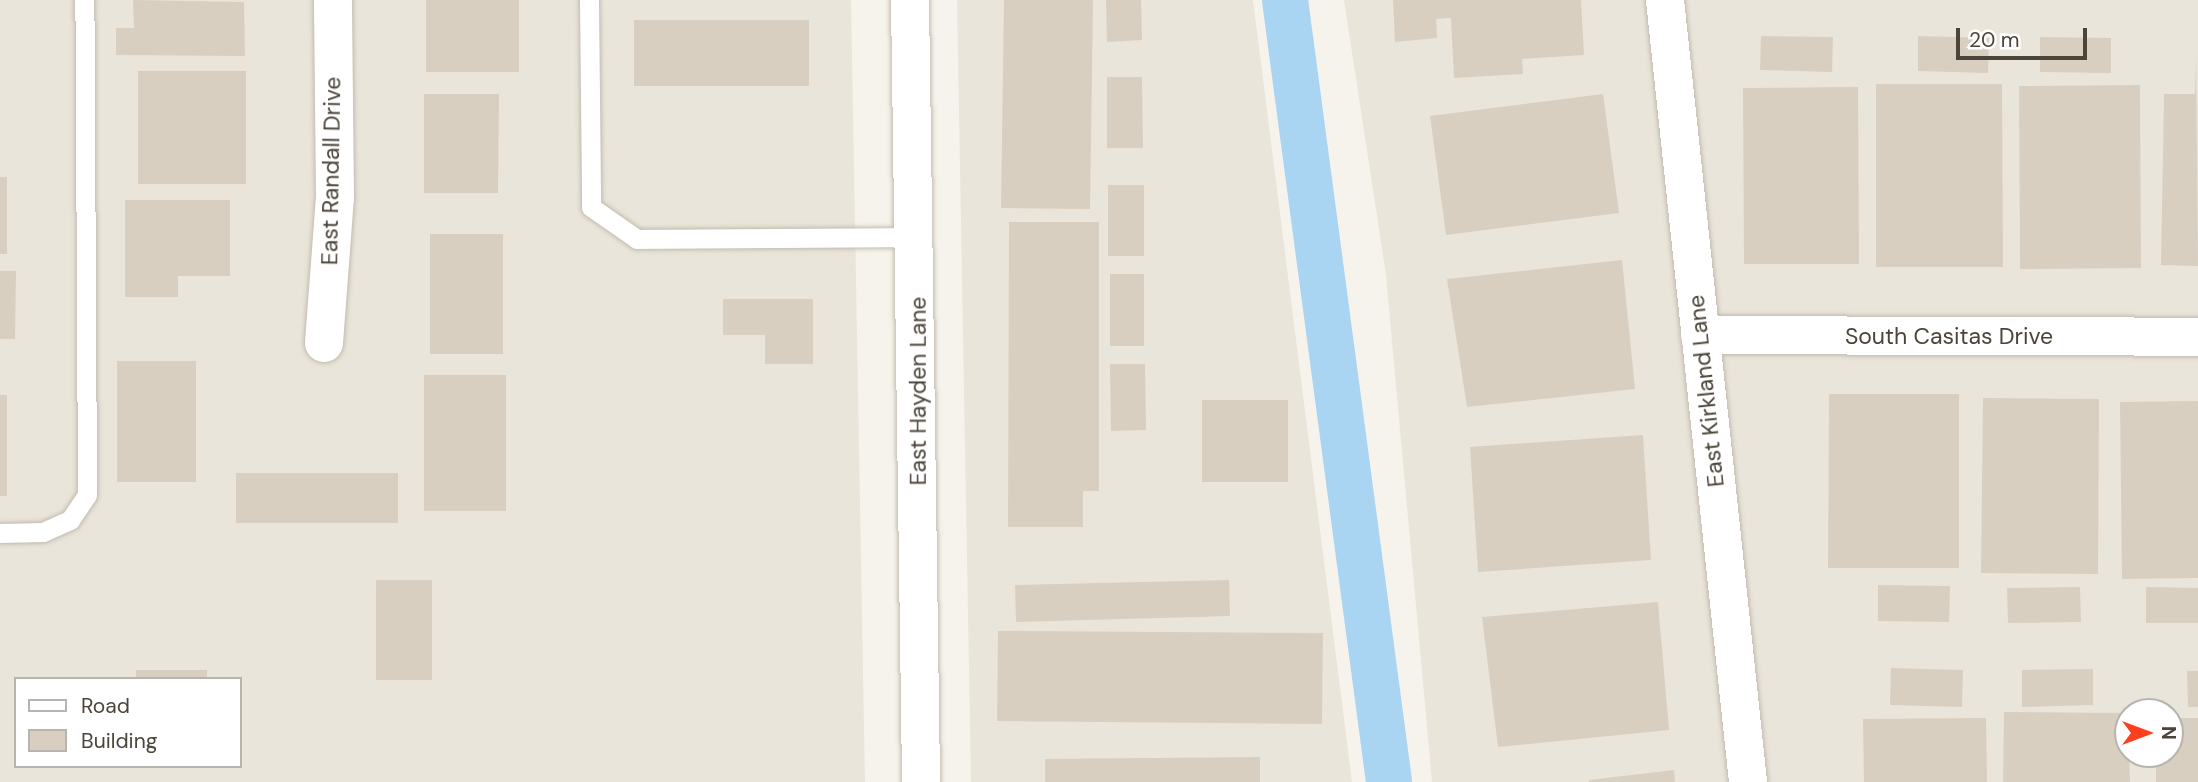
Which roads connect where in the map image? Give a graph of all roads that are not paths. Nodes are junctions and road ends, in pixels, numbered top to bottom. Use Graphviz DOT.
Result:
graph roads {
  1 [pos="83,0"];
  2 [pos="333,0"];
  3 [pos="589,0"];
  4 [pos="910,0"];
  5 [pos="1665,0"];
  6 [pos="917,237"];
  7 [pos="1700,335"];
  8 [pos="2198,337"];
  9 [pos="324,342"];
  10 [pos="0,533"];
  11 [pos="921,782"];
  12 [pos="1748,782"];
  1 -- 10 [label="lane"];
  2 -- 9 [label="street, East Randall Drive"];
  3 -- 6 [label="lane"];
  4 -- 6 [label="street, East Hayden Lane"];
  5 -- 7 [label="street, East Kirkland Lane"];
  6 -- 11 [label="street, East Hayden Lane"];
  7 -- 8 [label="street, South Casitas Drive"];
  7 -- 12 [label="street, East Kirkland Lane"];
}
